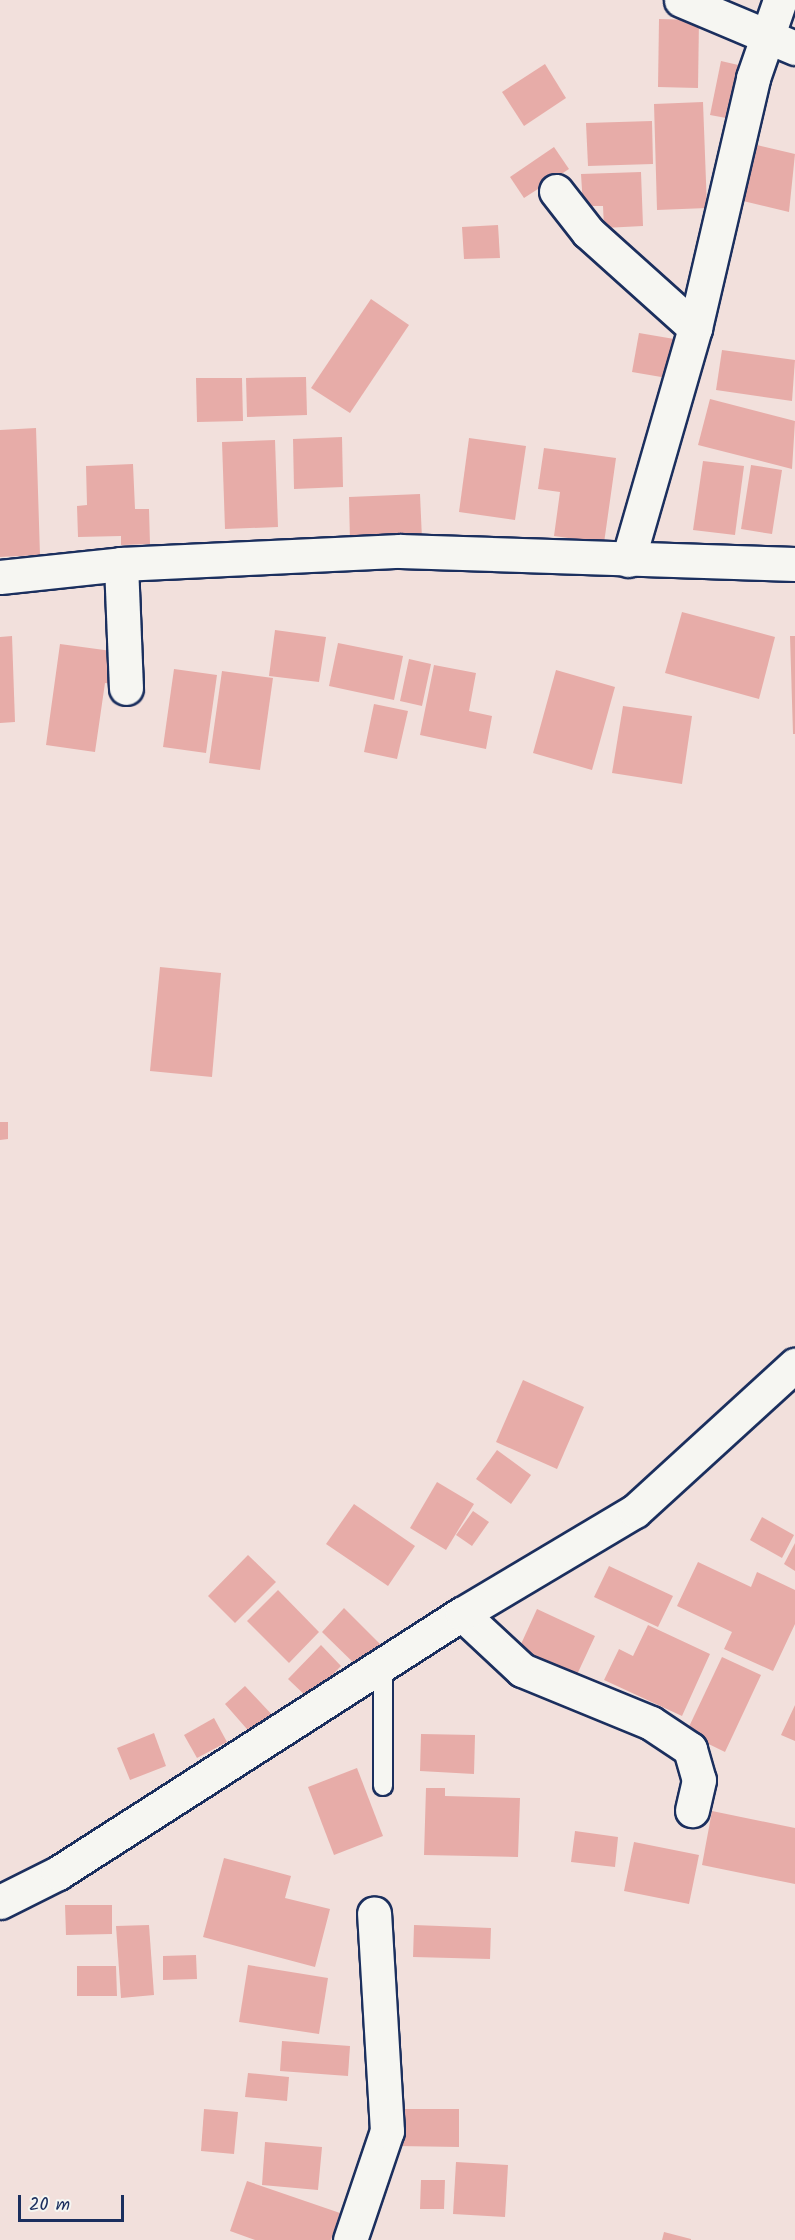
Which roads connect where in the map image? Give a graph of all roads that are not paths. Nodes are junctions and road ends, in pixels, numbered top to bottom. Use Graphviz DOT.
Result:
graph roads {
  1 [pos="681,0"];
  2 [pos="780,0"];
  3 [pos="765,35"];
  4 [pos="795,48"];
  5 [pos="556,191"];
  6 [pos="695,328"];
  7 [pos="628,560"];
  8 [pos="122,564"];
  9 [pos="795,564"];
  10 [pos="0,577"];
  11 [pos="126,688"];
  12 [pos="795,1365"];
  13 [pos="462,1614"];
  14 [pos="383,1665"];
  15 [pos="383,1786"];
  16 [pos="692,1810"];
  17 [pos="0,1902"];
  18 [pos="374,1913"];
  19 [pos="350,2240"];
  1 -- 3 [label="street"];
  2 -- 3 [label="street"];
  3 -- 4 [label="street"];
  3 -- 6 [label="street"];
  5 -- 6 [label="street"];
  6 -- 7 [label="street"];
  7 -- 8 [label="street"];
  7 -- 9 [label="street"];
  8 -- 10 [label="street"];
  8 -- 11 [label="street"];
  12 -- 13 [label="street"];
  13 -- 14 [label="street"];
  13 -- 16 [label="street"];
  14 -- 15 [label="lane"];
  14 -- 17 [label="street"];
  18 -- 19 [label="street"];
}
